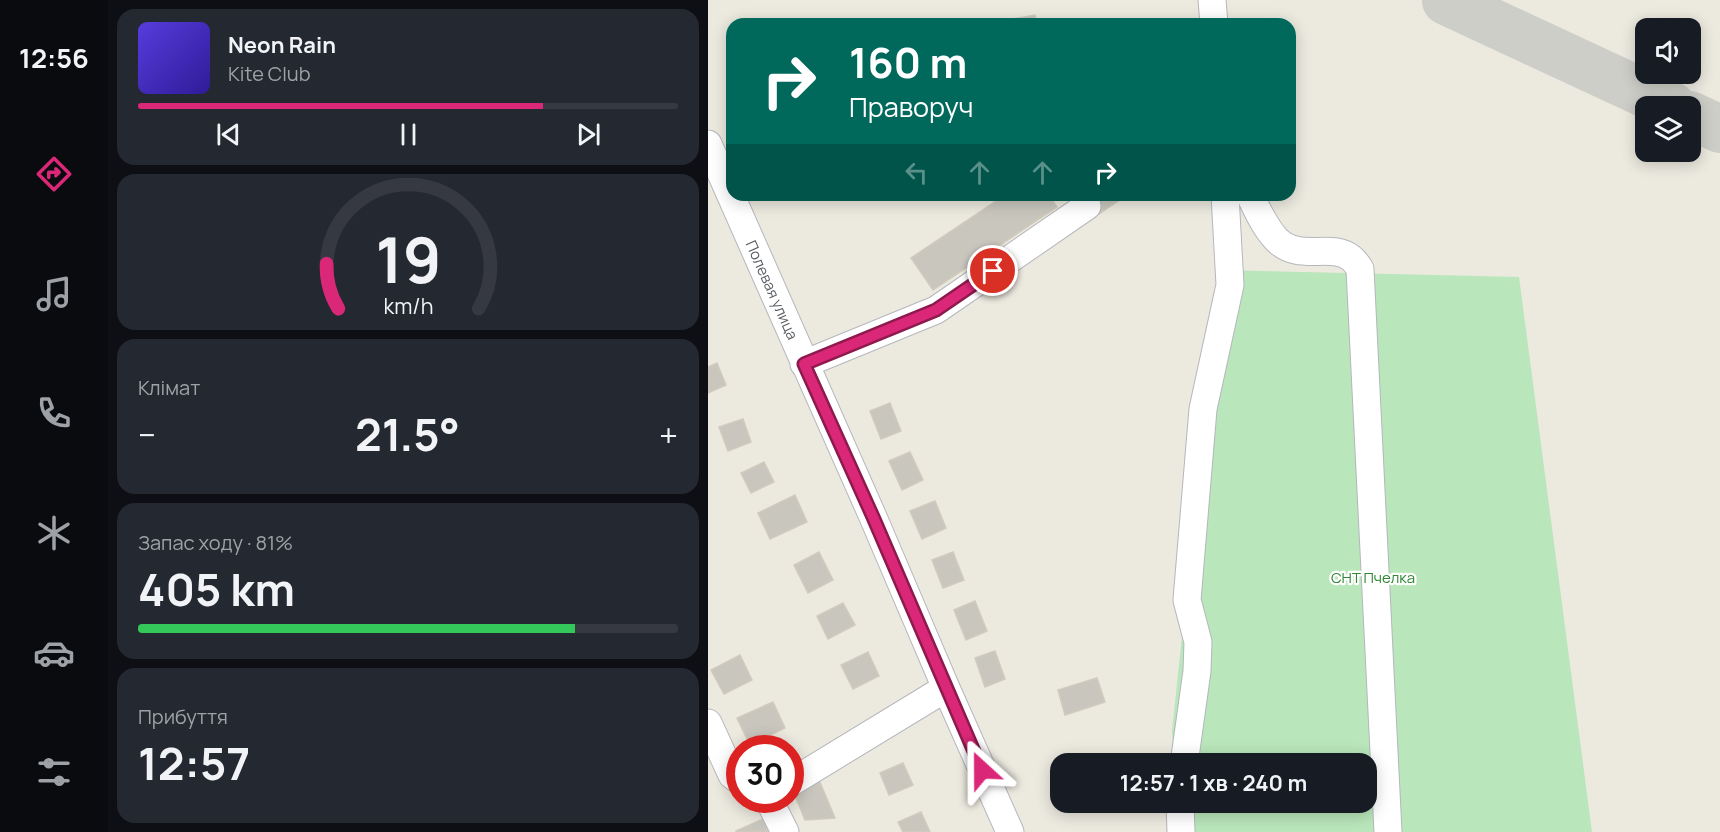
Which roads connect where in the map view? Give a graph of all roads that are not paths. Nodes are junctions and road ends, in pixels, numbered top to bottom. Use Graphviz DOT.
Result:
graph roads {
  1 [pos="1212,0"];
  2 [pos="1214,18"];
  3 [pos="708,144"];
  4 [pos="726,185"];
  5 [pos="733,201"];
  6 [pos="1225,201"];
  7 [pos="1253,201"];
  8 [pos="1087,206"];
  9 [pos="804,364"];
  10 [pos="946,688"];
  11 [pos="708,723"];
  12 [pos="1186,753"];
  13 [pos="726,762"];
  14 [pos="804,774"];
  15 [pos="776,813"];
  16 [pos="1180,813"];
  17 [pos="785,832"];
  18 [pos="1010,832"];
  19 [pos="1181,832"];
  20 [pos="1388,832"];
  1 -- 2 [label="street"];
  3 -- 4 [label="street, Полевая улица"];
  5 -- 9 [label="street, Полевая улица"];
  6 -- 12 [label="street"];
  7 -- 20 [label="street"];
  8 -- 9 [label="street"];
  9 -- 10 [label="street, Полевая улица"];
  10 -- 14 [label="street"];
  10 -- 18 [label="street, Полевая улица"];
  11 -- 13 [label="street"];
  15 -- 17 [label="street"];
  16 -- 19 [label="street"];
}
